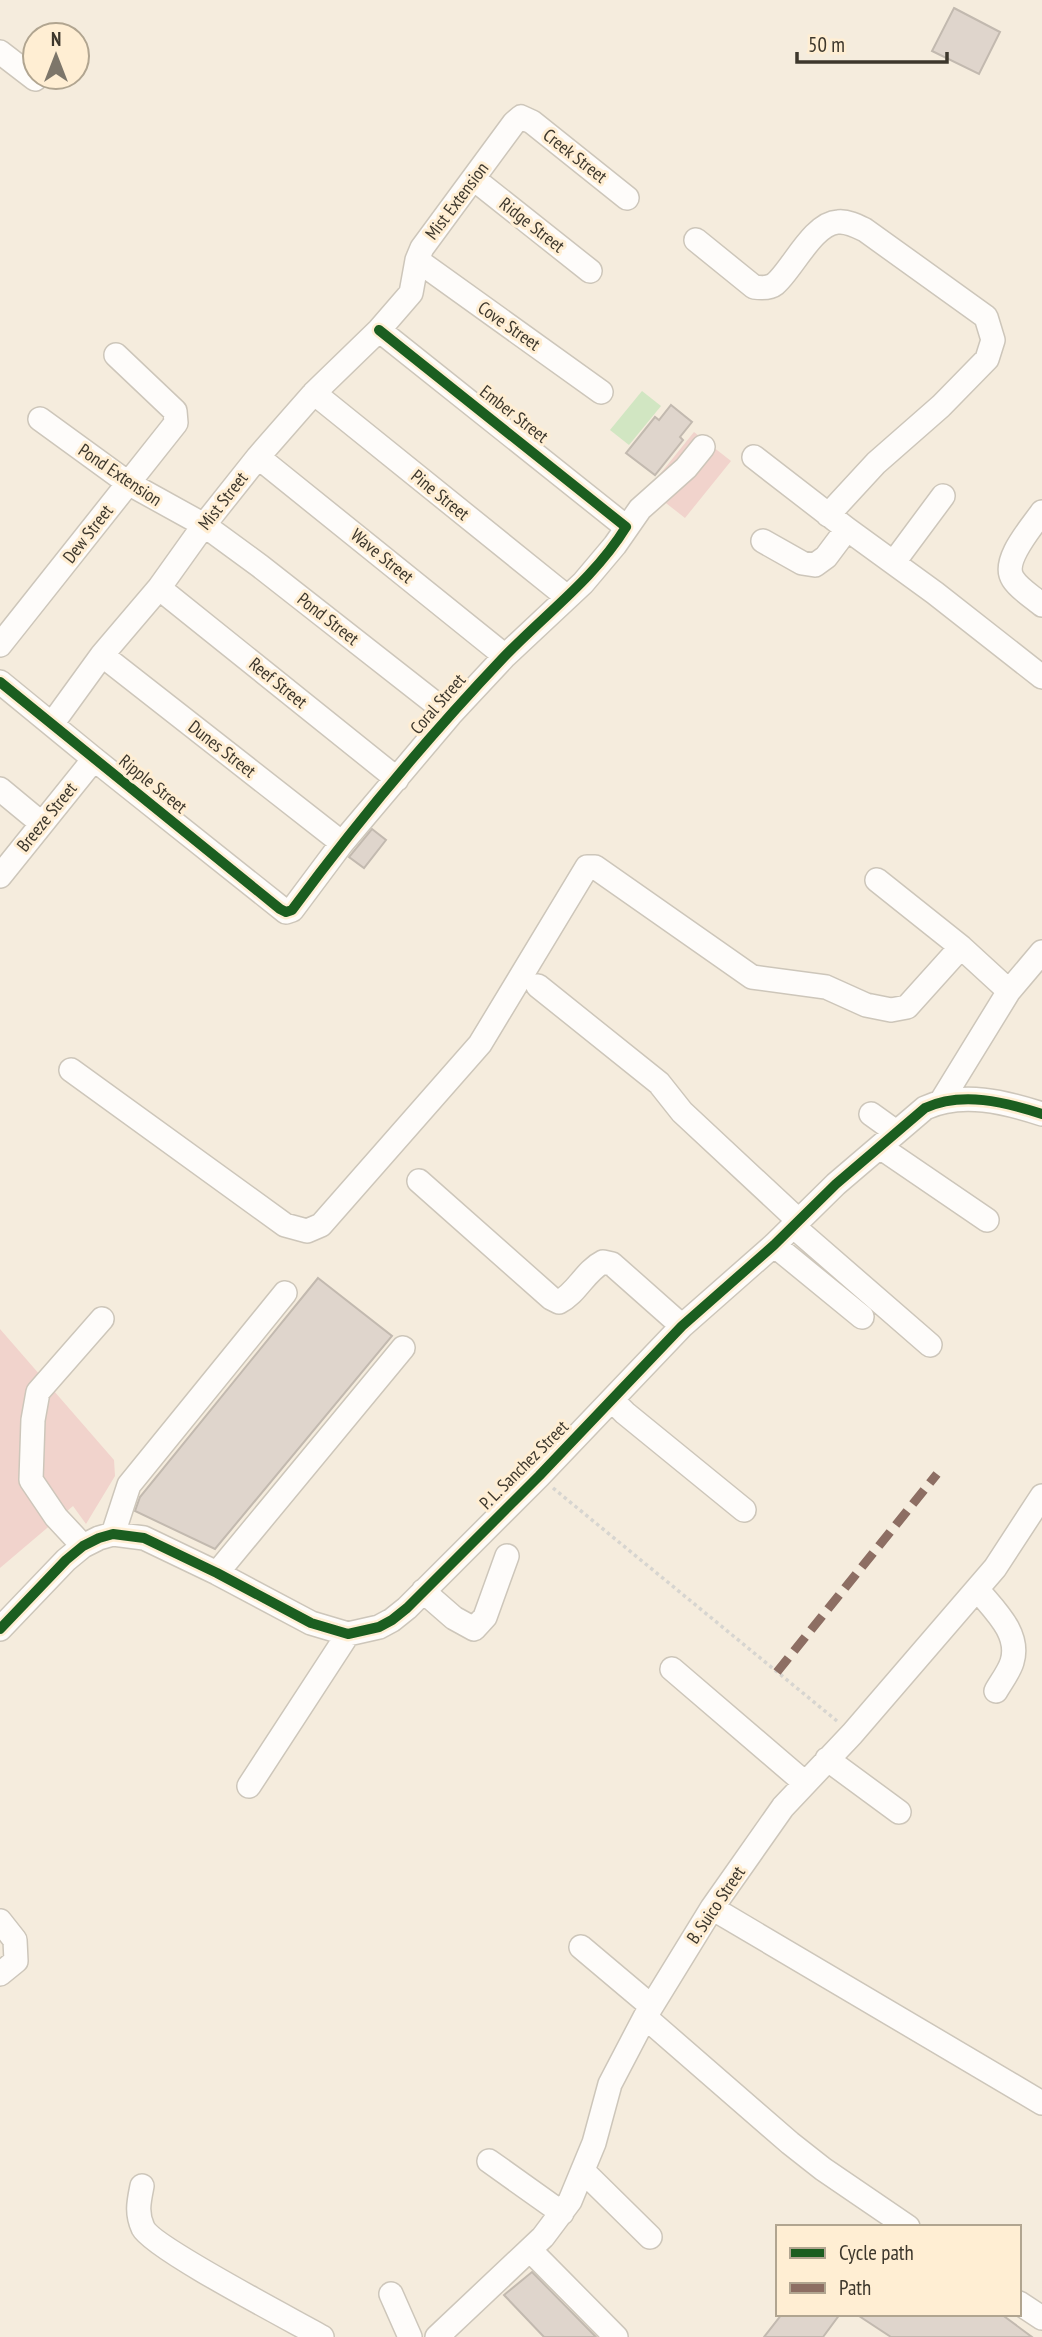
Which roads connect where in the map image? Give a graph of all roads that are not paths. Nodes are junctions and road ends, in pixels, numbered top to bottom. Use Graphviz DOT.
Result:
graph roads {
  1 [pos="0,52"];
  2 [pos="21,68"];
  3 [pos="521,117"];
  4 [pos="474,178"];
  5 [pos="627,198"];
  6 [pos="696,240"];
  7 [pos="417,260"];
  8 [pos="590,271"];
  9 [pos="411,293"];
  10 [pos="379,330"];
  11 [pos="116,355"];
  12 [pos="601,392"];
  13 [pos="314,393"];
  14 [pos="40,419"];
  15 [pos="703,447"];
  16 [pos="258,457"];
  17 [pos="754,457"];
  18 [pos="128,484"];
  19 [pos="943,496"];
  20 [pos="1042,512"];
  21 [pos="828,515"];
  22 [pos="204,525"];
  23 [pos="626,527"];
  24 [pos="847,529"];
  25 [pos="762,541"];
  26 [pos="894,562"];
  27 [pos="159,588"];
  28 [pos="566,597"];
  29 [pos="1042,605"];
  30 [pos="0,645"];
  31 [pos="102,655"];
  32 [pos="505,656"];
  33 [pos="1042,677"];
  34 [pos="0,682"];
  35 [pos="450,715"];
  36 [pos="52,724"];
  37 [pos="94,760"];
  38 [pos="397,779"];
  39 [pos="0,789"];
  40 [pos="41,822"];
  41 [pos="342,843"];
  42 [pos="0,876"];
  43 [pos="877,880"];
  44 [pos="286,912"];
  45 [pos="961,947"];
  46 [pos="1042,952"];
  47 [pos="538,986"];
  48 [pos="1009,991"];
  49 [pos="71,1070"];
  50 [pos="942,1100"];
  51 [pos="871,1114"];
  52 [pos="1042,1114"];
  53 [pos="888,1140"];
  54 [pos="419,1181"];
  55 [pos="986,1220"];
  56 [pos="796,1224"];
  57 [pos="774,1245"];
  58 [pos="285,1293"];
  59 [pos="862,1317"];
  60 [pos="102,1319"];
  61 [pos="682,1326"];
  62 [pos="930,1345"];
  63 [pos="403,1348"];
  64 [pos="612,1400"];
  65 [pos="1041,1501"];
  66 [pos="744,1510"];
  67 [pos="113,1534"];
  68 [pos="83,1546"];
  69 [pos="507,1556"];
  70 [pos="217,1573"];
  71 [pos="977,1589"];
  72 [pos="423,1591"];
  73 [pos="0,1629"];
  74 [pos="348,1634"];
  75 [pos="672,1669"];
  76 [pos="996,1692"];
  77 [pos="827,1759"];
  78 [pos="805,1783"];
  79 [pos="249,1787"];
  80 [pos="899,1812"];
  81 [pos="712,1908"];
  82 [pos="0,1921"];
  83 [pos="581,1947"];
  84 [pos="0,1974"];
  85 [pos="648,2012"];
  86 [pos="1042,2103"];
  87 [pos="489,2161"];
  88 [pos="583,2171"];
  89 [pos="142,2186"];
  90 [pos="562,2213"];
  91 [pos="905,2225"];
  92 [pos="650,2237"];
  93 [pos="530,2250"];
  94 [pos="391,2294"];
  95 [pos="1021,2303"];
  96 [pos="1042,2318"];
  97 [pos="322,2337"];
  98 [pos="410,2337"];
  99 [pos="437,2337"];
  100 [pos="616,2337"];
  1 -- 2 [label="street"];
  3 -- 4 [label="street, Mist Extension"];
  3 -- 5 [label="street, Creek Street"];
  4 -- 7 [label="street, Mist Extension"];
  4 -- 8 [label="street, Ridge Street"];
  6 -- 21 [label="street"];
  7 -- 9 [label="street, Mist Extension"];
  7 -- 12 [label="street, Cove Street"];
  9 -- 10 [label="street, Mist Street"];
  10 -- 13 [label="street, Mist Street"];
  10 -- 23 [label="street, Ember Street"];
  11 -- 18 [label="street, Dew Street"];
  13 -- 16 [label="street, Mist Street"];
  13 -- 28 [label="street, Pine Street"];
  14 -- 18 [label="street, Pond Extension"];
  15 -- 23 [label="street, Coral Street"];
  16 -- 22 [label="street, Mist Street"];
  16 -- 32 [label="street, Wave Street"];
  17 -- 21 [label="street"];
  18 -- 22 [label="street, Pond Extension"];
  18 -- 30 [label="street, Dew Street"];
  19 -- 26 [label="street"];
  20 -- 29 [label="street"];
  21 -- 24 [label="street"];
  22 -- 27 [label="street, Mist Street"];
  22 -- 35 [label="street, Pond Street"];
  23 -- 28 [label="street, Coral Street"];
  24 -- 25 [label="street"];
  24 -- 26 [label="street"];
  26 -- 33 [label="street"];
  27 -- 31 [label="street, Mist Street"];
  27 -- 38 [label="street, Reef Street"];
  28 -- 32 [label="street, Coral Street"];
  31 -- 36 [label="street, Mist Street"];
  31 -- 41 [label="street, Dunes Street"];
  32 -- 35 [label="street, Coral Street"];
  34 -- 36 [label="street, Ripple Street"];
  35 -- 38 [label="street, Coral Street"];
  36 -- 37 [label="street, Ripple Street"];
  37 -- 40 [label="street, Breeze Street"];
  37 -- 44 [label="street, Ripple Street"];
  38 -- 41 [label="street, Coral Street"];
  39 -- 40 [label="street"];
  40 -- 42 [label="street, Breeze Street"];
  41 -- 44 [label="street, Coral Street"];
  43 -- 45 [label="street"];
  45 -- 48 [label="street"];
  45 -- 49 [label="street"];
  46 -- 48 [label="street"];
  47 -- 56 [label="street"];
  48 -- 50 [label="street"];
  50 -- 52 [label="street"];
  50 -- 53 [label="street, P. L. Sanchez Street"];
  51 -- 53 [label="street"];
  53 -- 55 [label="street"];
  53 -- 56 [label="street, P. L. Sanchez Street"];
  54 -- 61 [label="street"];
  56 -- 57 [label="street, P. L. Sanchez Street"];
  56 -- 62 [label="street"];
  57 -- 59 [label="street"];
  57 -- 61 [label="street, P. L. Sanchez Street"];
  58 -- 67 [label="street"];
  60 -- 68 [label="street"];
  61 -- 64 [label="street, P. L. Sanchez Street"];
  63 -- 70 [label="street"];
  64 -- 66 [label="street"];
  64 -- 72 [label="street, P. L. Sanchez Street"];
  65 -- 71 [label="street, B. Suico Street"];
  67 -- 68 [label="street"];
  67 -- 70 [label="street"];
  68 -- 73 [label="street"];
  69 -- 72 [label="street"];
  70 -- 74 [label="street"];
  71 -- 76 [label="street"];
  71 -- 77 [label="street, B. Suico Street"];
  72 -- 74 [label="street, P. L. Sanchez Street"];
  74 -- 79 [label="street"];
  75 -- 78 [label="street"];
  77 -- 78 [label="street, B. Suico Street"];
  77 -- 80 [label="street"];
  78 -- 81 [label="street, B. Suico Street"];
  81 -- 85 [label="street, B. Suico Street"];
  81 -- 86 [label="street"];
  82 -- 84 [label="street"];
  83 -- 85 [label="street"];
  85 -- 88 [label="street, B. Suico Street"];
  85 -- 91 [label="street"];
  87 -- 90 [label="street"];
  88 -- 90 [label="street, B. Suico Street"];
  88 -- 92 [label="street"];
  89 -- 97 [label="street"];
  90 -- 93 [label="street, B. Suico Street"];
  93 -- 99 [label="street, B. Suico Street"];
  93 -- 100 [label="street"];
  94 -- 98 [label="street"];
  95 -- 96 [label="street"];
}
